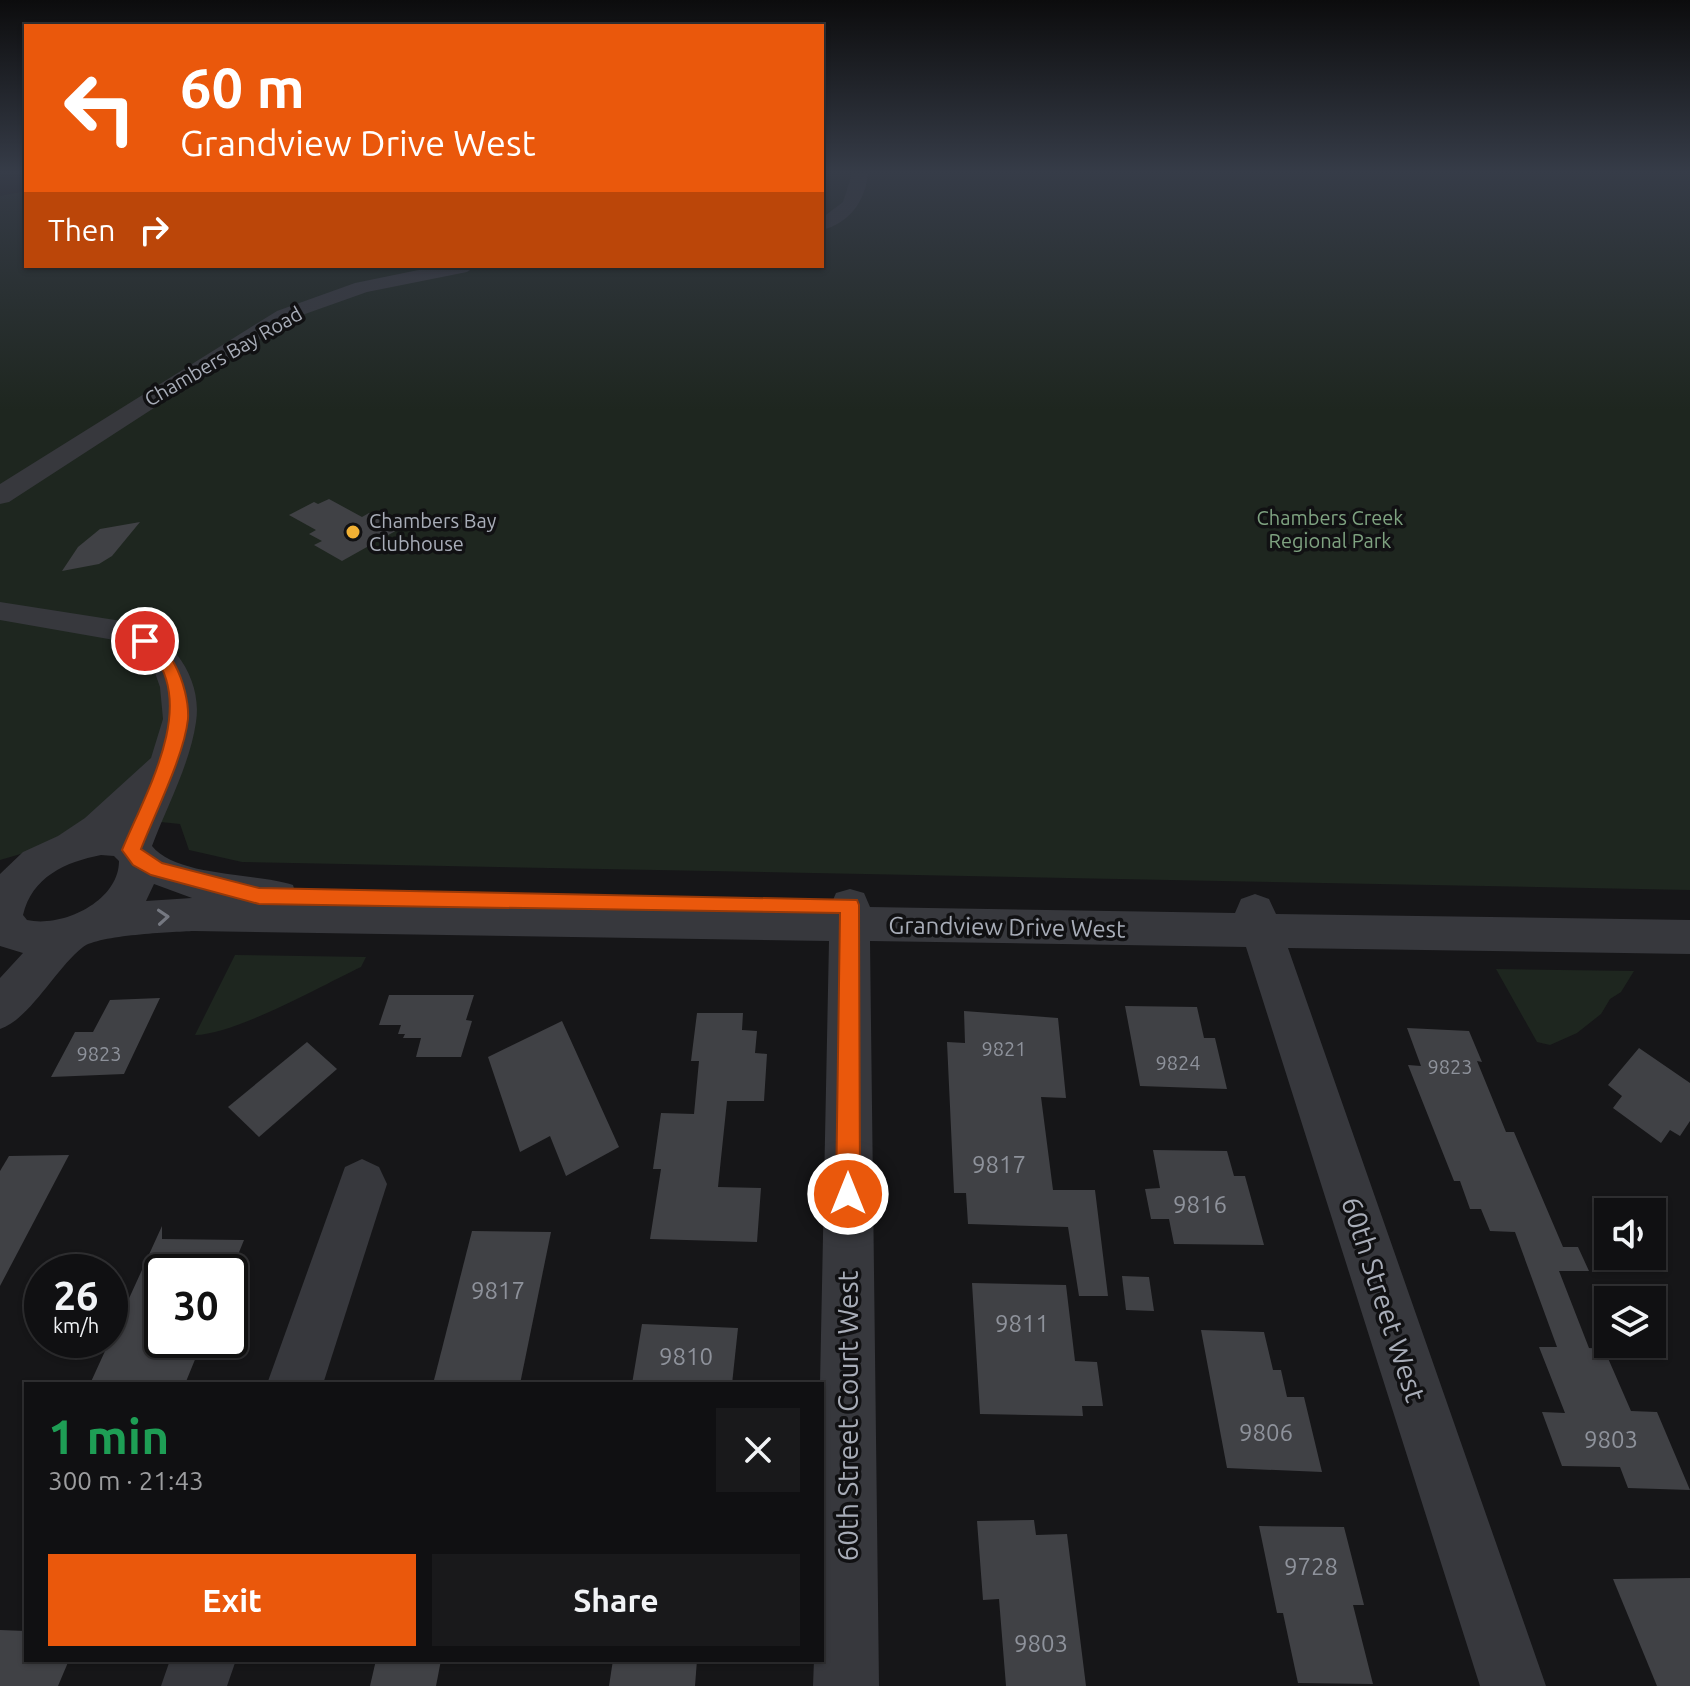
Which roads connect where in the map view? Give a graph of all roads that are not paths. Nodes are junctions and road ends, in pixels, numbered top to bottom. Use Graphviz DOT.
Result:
graph roads {
  1 [pos="457,268"];
  2 [pos="0,496"];
  3 [pos="0,611"];
  4 [pos="163,766"];
  5 [pos="72,845"];
  6 [pos="135,855"];
  7 [pos="16,869"];
  8 [pos="850,915"];
  9 [pos="1690,918"];
  10 [pos="1258,921"];
  11 [pos="5,923"];
  12 [pos="79,930"];
  13 [pos="1690,937"];
  14 [pos="0,978"];
  15 [pos="0,1010"];
  16 [pos="362,1184"];
  17 [pos="296,1382"];
  18 [pos="202,1662"];
  19 [pos="194,1686"];
  20 [pos="846,1686"];
  21 [pos="1513,1686"];
  1 -- 2 [label="street, Chambers Bay Road"];
  3 -- 4 [label="street"];
  4 -- 5 [label="street"];
  4 -- 6 [label="street"];
  5 -- 6 [label="street, Grandview Drive West"];
  5 -- 7 [label="street"];
  6 -- 8 [label="street, Grandview Drive West"];
  6 -- 12 [label="street"];
  7 -- 11 [label="street"];
  8 -- 10 [label="street, Grandview Drive West"];
  12 -- 8 [label="street, Grandview Drive West, one-way"];
  8 -- 20 [label="street, 60th Street Court West"];
  9 -- 10 [label="street, Grandview Drive West"];
  10 -- 13 [label="street, Grandview Drive West"];
  10 -- 21 [label="street, 60th Street West"];
  11 -- 12 [label="street, Grandview Drive West"];
  11 -- 14 [label="street"];
  12 -- 15 [label="street"];
  16 -- 17 [label="street"];
  18 -- 19 [label="street"];
}
